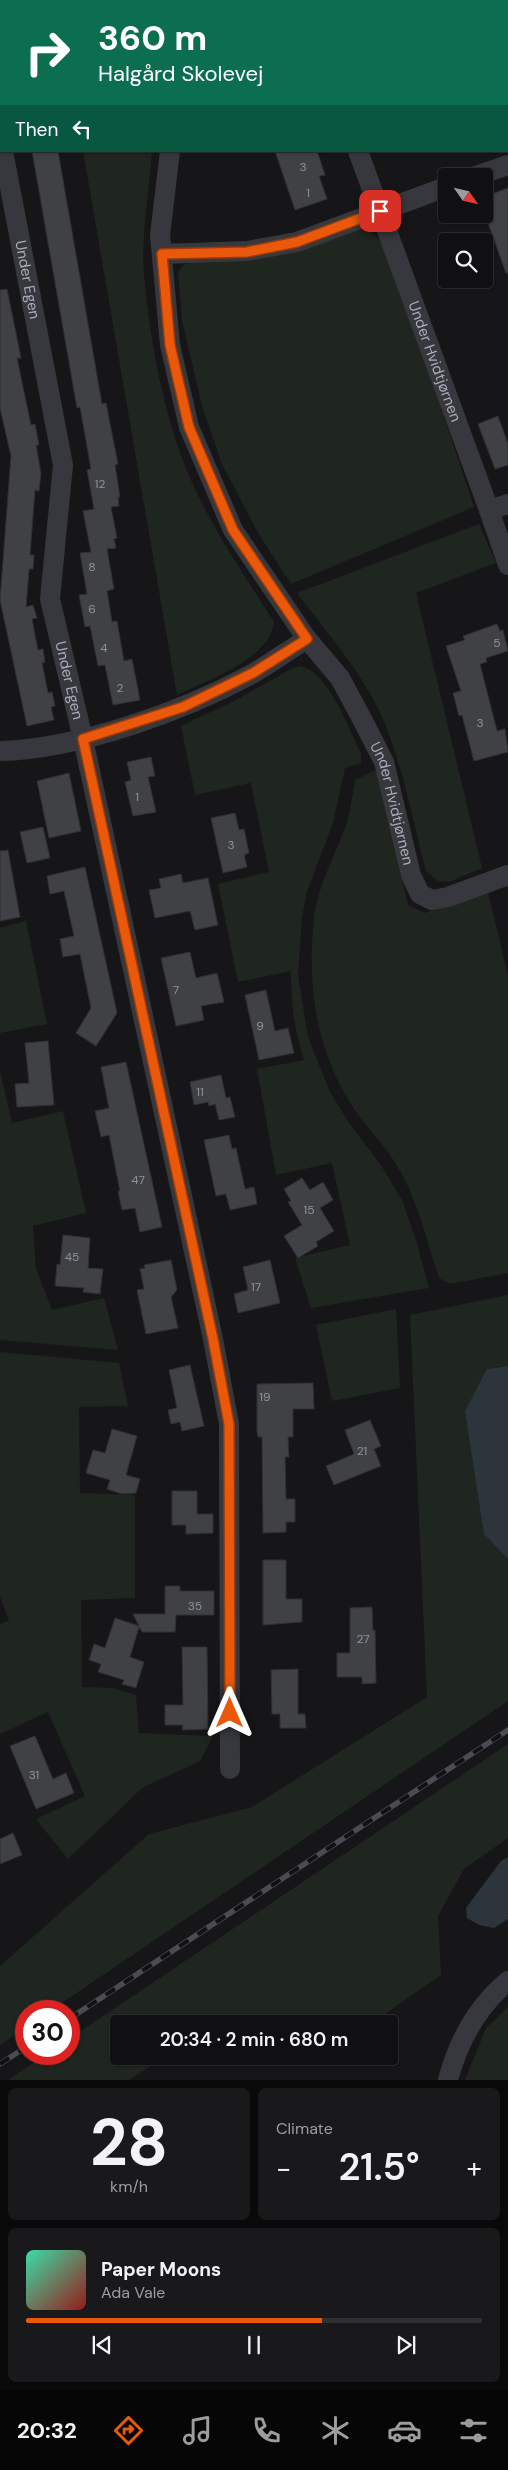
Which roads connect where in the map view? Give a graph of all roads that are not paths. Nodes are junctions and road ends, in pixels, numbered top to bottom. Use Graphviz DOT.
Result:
graph roads {
  1 [pos="3,152"];
  2 [pos="170,152"];
  3 [pos="358,152"];
  4 [pos="508,165"];
  5 [pos="493,170"];
  6 [pos="438,190"];
  7 [pos="380,211"];
  8 [pos="162,254"];
  9 [pos="508,504"];
  10 [pos="489,510"];
  11 [pos="508,565"];
  12 [pos="307,639"];
  13 [pos="83,739"];
  14 [pos="0,751"];
  15 [pos="508,876"];
  16 [pos="230,1769"];
  17 [pos="508,1981"];
  18 [pos="448,2080"];
  1 -- 13 [label="street, Under Egen"];
  2 -- 8 [label="street, Under Hvidtjørnen"];
  3 -- 7 [label="street, Under Hvidtjørnen"];
  4 -- 5 [label="street"];
  6 -- 7 [label="street"];
  7 -- 8 [label="street"];
  7 -- 10 [label="street, Under Hvidtjørnen"];
  8 -- 12 [label="street, Under Hvidtjørnen"];
  9 -- 10 [label="street"];
  10 -- 11 [label="street, Under Hvidtjørnen"];
  12 -- 13 [label="street"];
  12 -- 15 [label="street, Under Hvidtjørnen"];
  13 -- 14 [label="street"];
  13 -- 16 [label="street, Under Egen"];
  17 -- 18 [label="street"];
}
